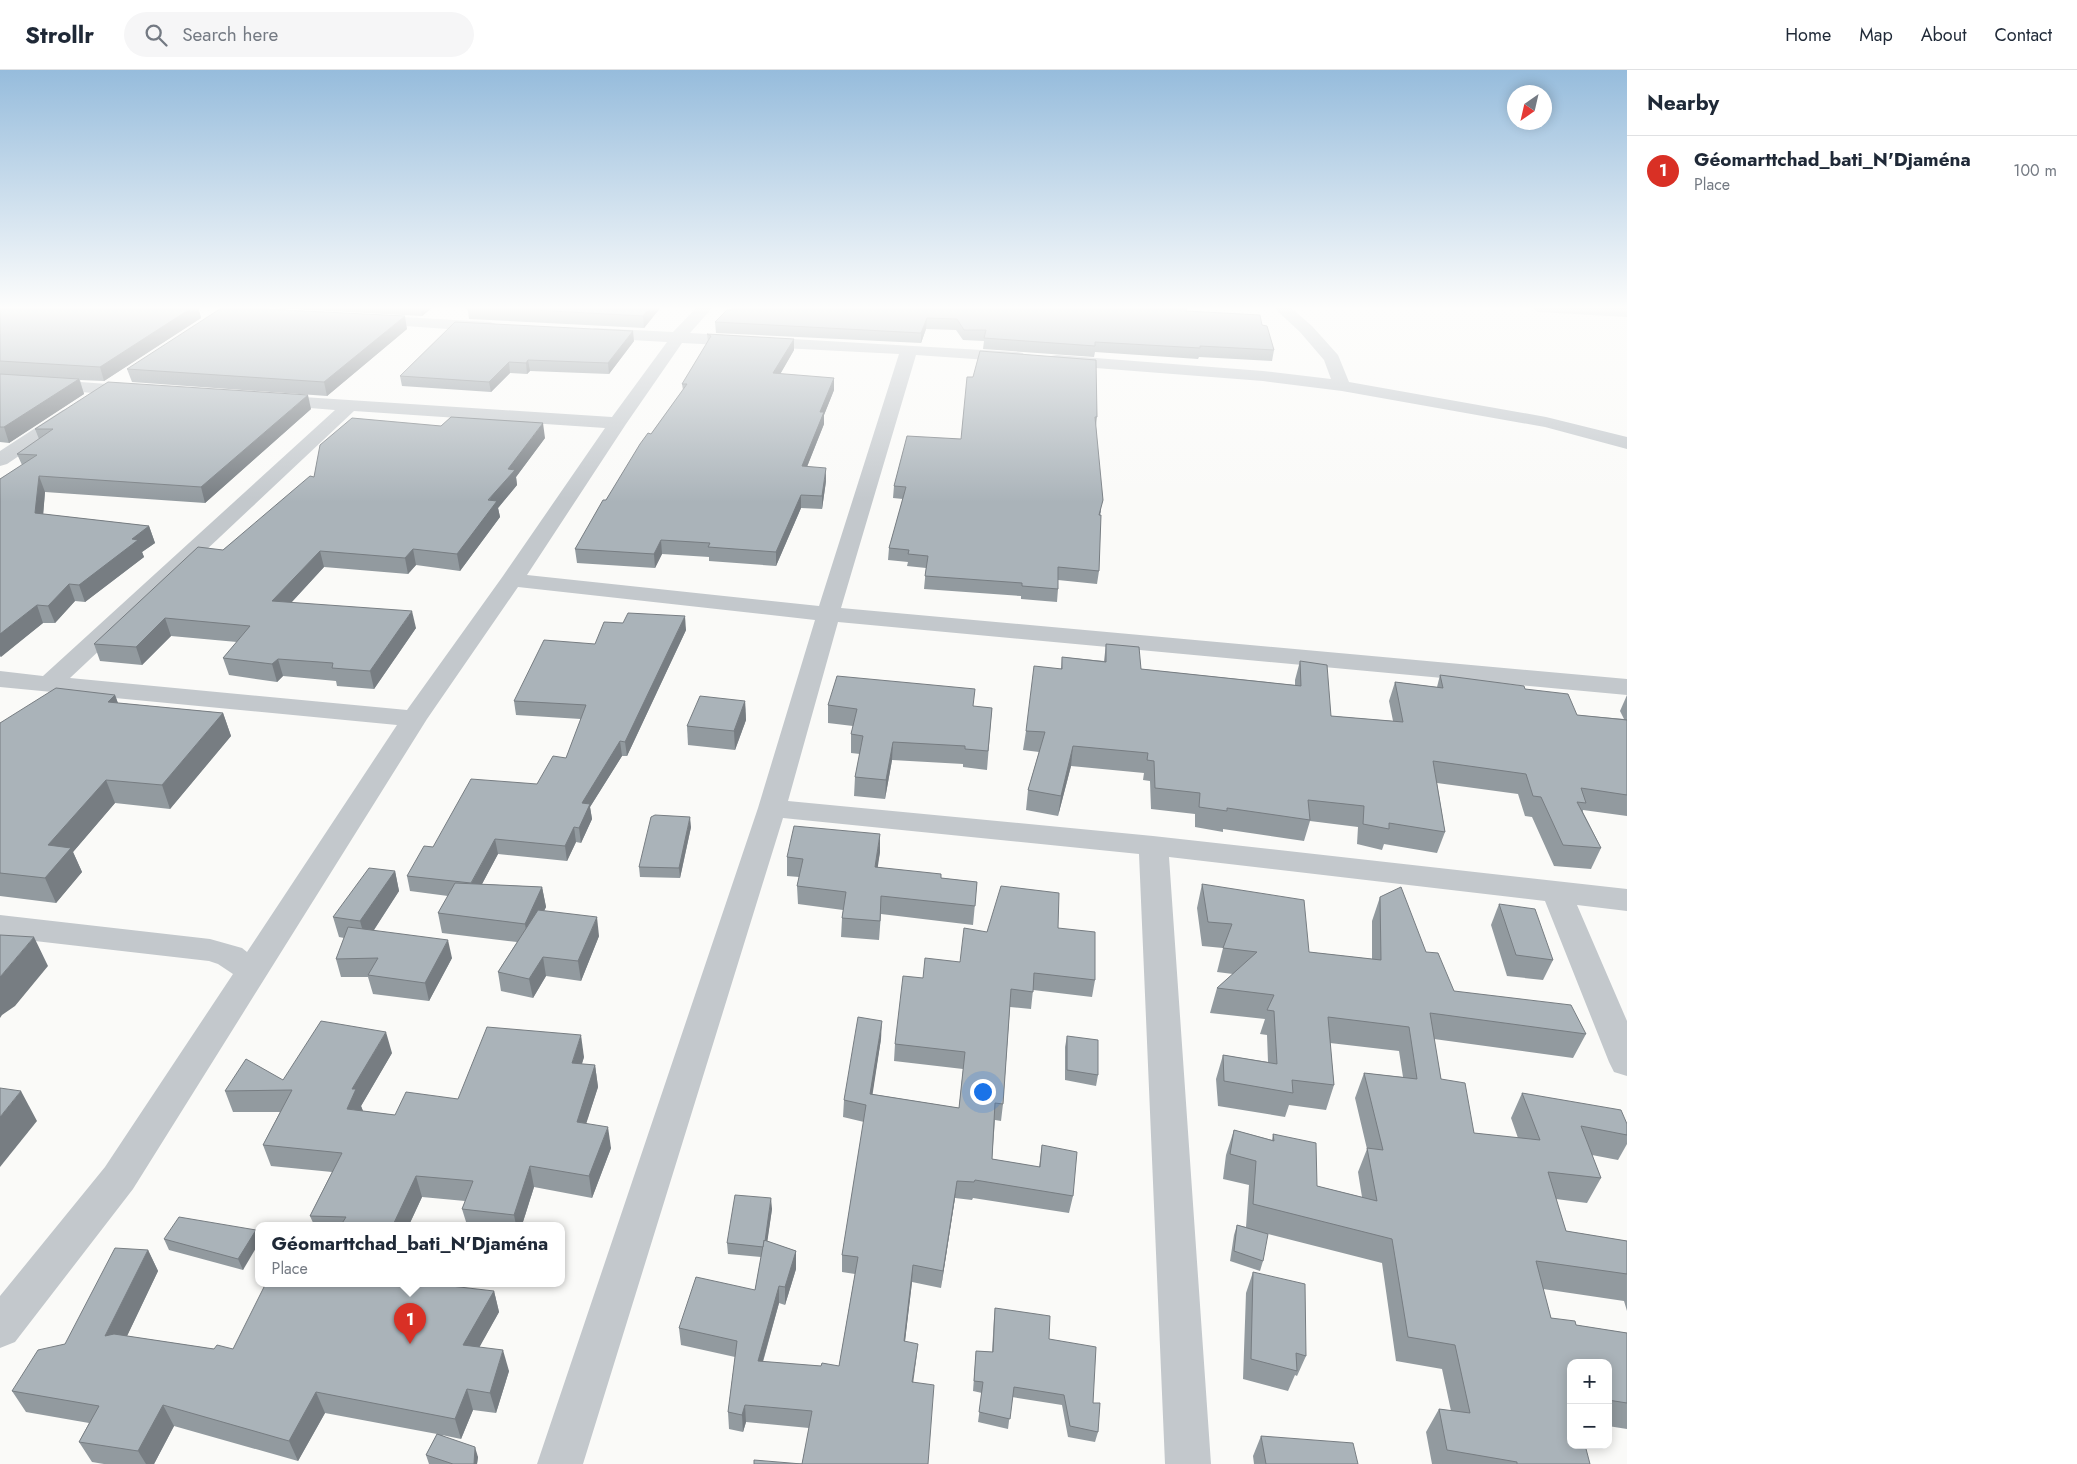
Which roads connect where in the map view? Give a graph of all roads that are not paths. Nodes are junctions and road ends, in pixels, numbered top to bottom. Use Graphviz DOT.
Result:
graph roads {
  1 [pos="653,372"];
  2 [pos="902,372"];
  3 [pos="1213,372"];
  4 [pos="1337,372"];
  5 [pos="130,374"];
  6 [pos="0,381"];
  7 [pos="1342,386"];
  8 [pos="106,390"];
  9 [pos="155,392"];
  10 [pos="252,399"];
  11 [pos="350,405"];
  12 [pos="617,423"];
  13 [pos="1627,443"];
  14 [pos="0,460"];
  15 [pos="512,580"];
  16 [pos="828,614"];
  17 [pos="0,679"];
  18 [pos="49,684"];
  19 [pos="1627,687"];
  20 [pos="414,719"];
  21 [pos="772,808"];
  22 [pos="1153,846"];
  23 [pos="1557,893"];
  24 [pos="1627,900"];
  25 [pos="0,926"];
  26 [pos="253,971"];
  27 [pos="1627,1062"];
  28 [pos="0,1328"];
  29 [pos="560,1464"];
  30 [pos="1188,1464"];
  1 -- 12 [label="street"];
  2 -- 16 [label="street"];
  3 -- 7 [label="street"];
  4 -- 7 [label="street"];
  5 -- 8 [label="street"];
  6 -- 8 [label="street"];
  7 -- 13 [label="street"];
  8 -- 9 [label="street"];
  8 -- 14 [label="street"];
  10 -- 11 [label="street"];
  11 -- 12 [label="street"];
  11 -- 18 [label="street"];
  12 -- 15 [label="street"];
  15 -- 16 [label="street"];
  15 -- 20 [label="street"];
  16 -- 19 [label="street"];
  16 -- 21 [label="street"];
  17 -- 18 [label="street"];
  18 -- 20 [label="street"];
  20 -- 26 [label="street"];
  21 -- 22 [label="street"];
  21 -- 29 [label="street"];
  22 -- 23 [label="street"];
  22 -- 30 [label="street"];
  23 -- 24 [label="street"];
  23 -- 27 [label="street"];
  25 -- 26 [label="street"];
  26 -- 28 [label="street"];
}
